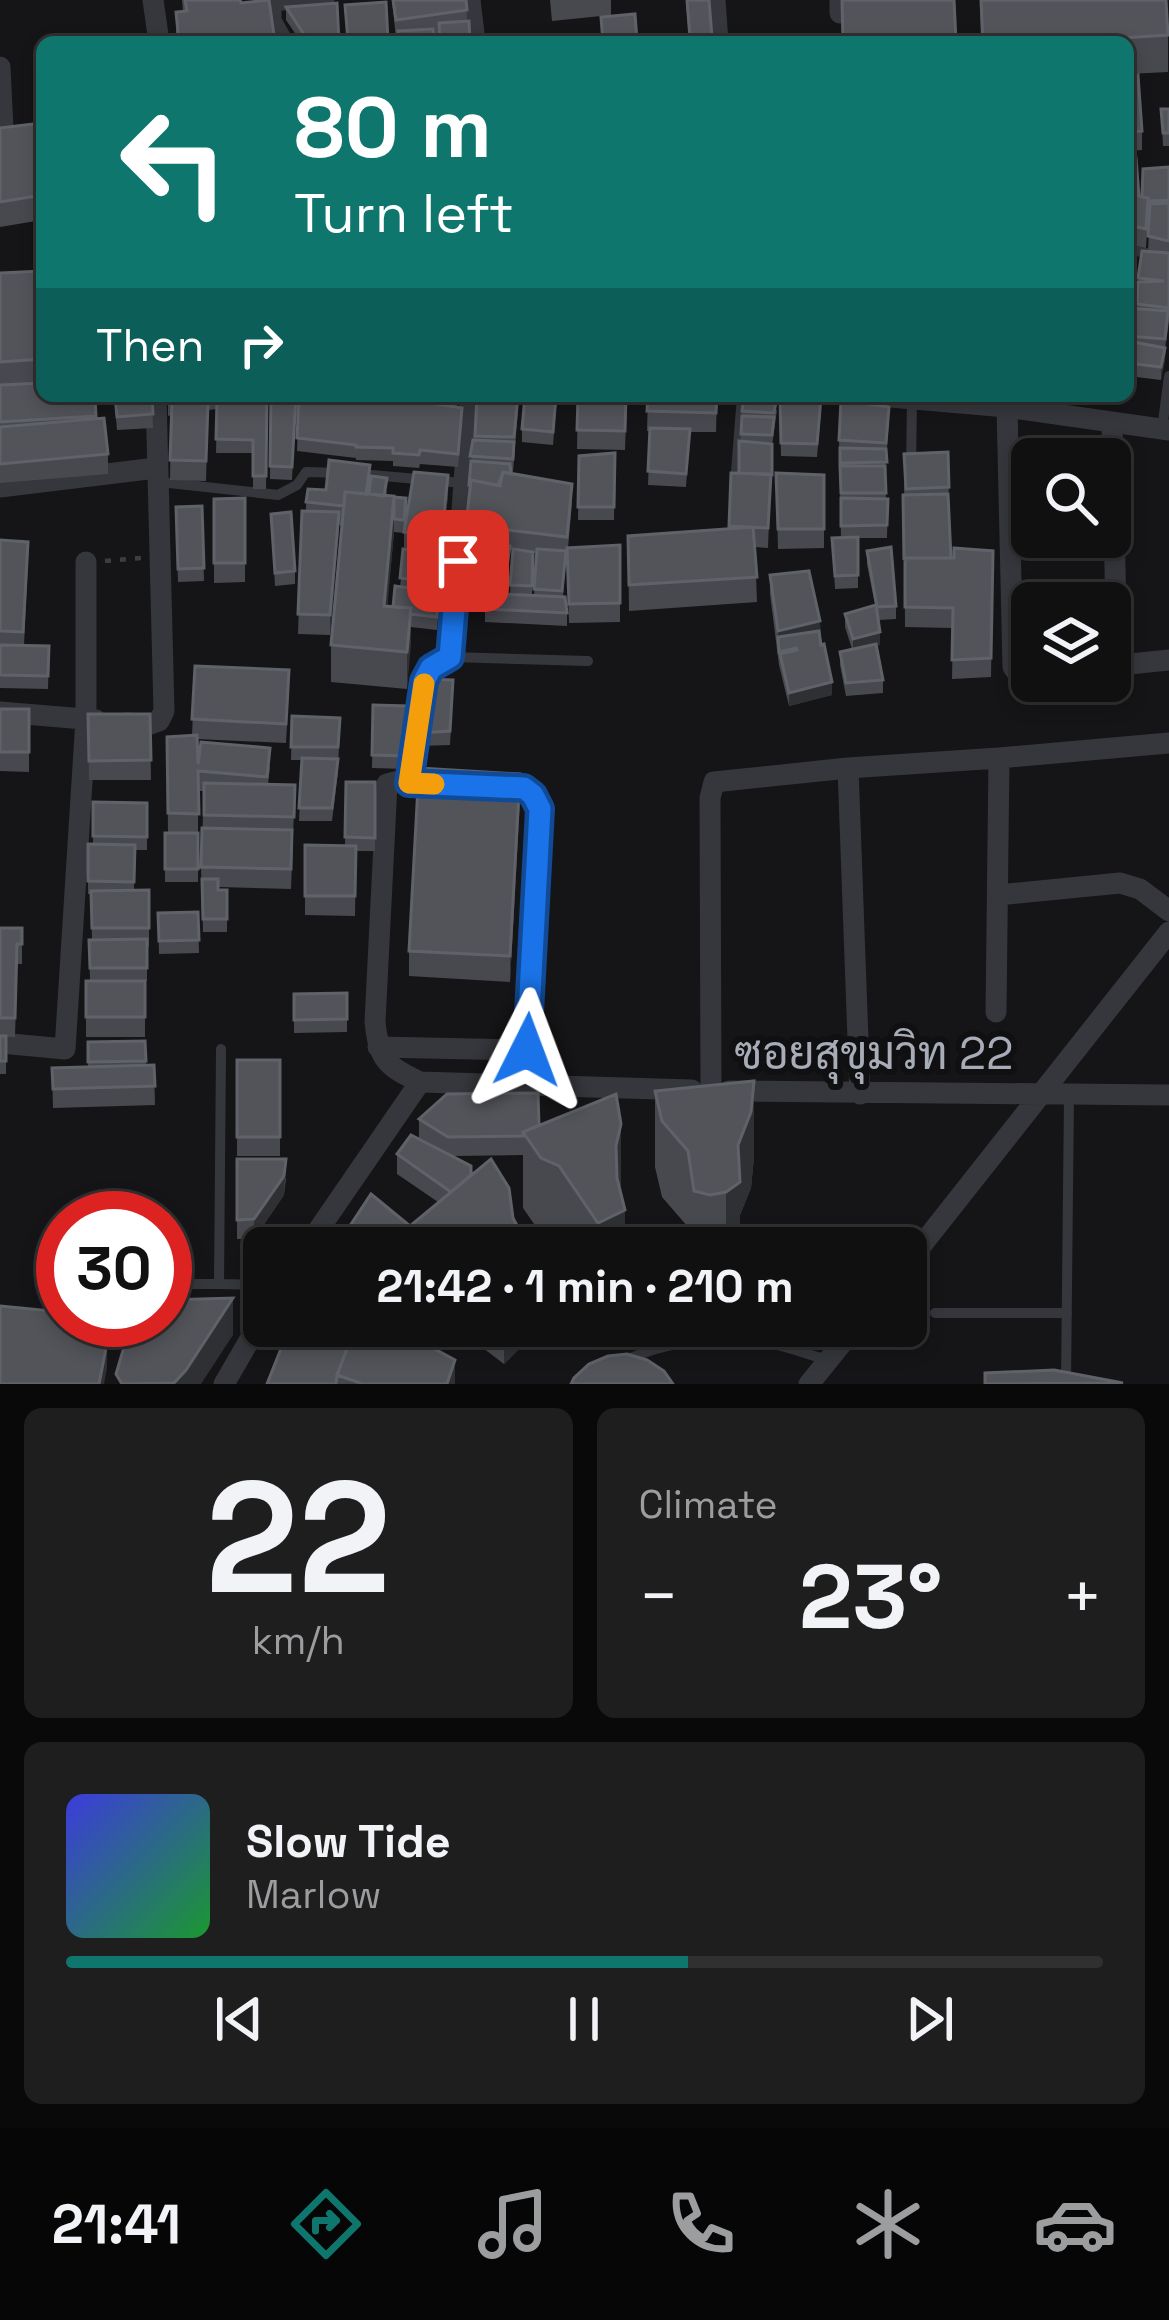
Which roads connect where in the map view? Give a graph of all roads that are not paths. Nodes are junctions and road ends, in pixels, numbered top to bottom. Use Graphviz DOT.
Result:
graph roads {
  1 [pos="153,0"];
  2 [pos="271,0"];
  3 [pos="324,0"];
  4 [pos="470,0"];
  5 [pos="715,0"];
  6 [pos="158,36"];
  7 [pos="280,36"];
  8 [pos="474,36"];
  9 [pos="718,36"];
  10 [pos="0,67"];
  11 [pos="3,129"];
  12 [pos="1134,250"];
  13 [pos="1169,258"];
  14 [pos="1169,376"];
  15 [pos="155,402"];
  16 [pos="470,402"];
  17 [pos="742,402"];
  18 [pos="912,402"];
  19 [pos="948,402"];
  20 [pos="1007,407"];
  21 [pos="1112,422"];
  22 [pos="1165,430"];
  23 [pos="156,475"];
  24 [pos="463,483"];
  25 [pos="0,487"];
  26 [pos="911,489"];
  27 [pos="733,507"];
  28 [pos="86,562"];
  29 [pos="1113,582"];
  30 [pos="1011,615"];
  31 [pos="450,657"];
  32 [pos="1169,660"];
  33 [pos="588,661"];
  34 [pos="1131,663"];
  35 [pos="0,712"];
  36 [pos="86,719"];
  37 [pos="1169,743"];
  38 [pos="999,758"];
  39 [pos="848,768"];
  40 [pos="409,783"];
  41 [pos="998,895"];
  42 [pos="1169,911"];
  43 [pos="1169,932"];
  44 [pos="1139,970"];
  45 [pos="1169,970"];
  46 [pos="996,1012"];
  47 [pos="0,1042"];
  48 [pos="378,1047"];
  49 [pos="221,1049"];
  50 [pos="527,1050"];
  51 [pos="420,1082"];
  52 [pos="525,1086"];
  53 [pos="711,1091"];
  54 [pos="1042,1093"];
  55 [pos="860,1094"];
  56 [pos="1069,1094"];
  57 [pos="1169,1095"];
  58 [pos="320,1227"];
  59 [pos="927,1238"];
  60 [pos="192,1284"];
  61 [pos="219,1284"];
  62 [pos="243,1285"];
  63 [pos="934,1312"];
  64 [pos="1067,1312"];
  65 [pos="245,1347"];
  66 [pos="838,1347"];
  67 [pos="827,1360"];
  68 [pos="607,1369"];
  69 [pos="224,1384"];
  70 [pos="809,1384"];
  71 [pos="1066,1384"];
  1 -- 6 [label="street"];
  2 -- 3 [label="street"];
  2 -- 7 [label="street"];
  4 -- 8 [label="street"];
  5 -- 9 [label="street"];
  10 -- 11 [label="street"];
  12 -- 13 [label="lane"];
  14 -- 22 [label="lane"];
  15 -- 23 [label="street"];
  16 -- 24 [label="street"];
  17 -- 27 [label="lane"];
  18 -- 26 [label="lane"];
  19 -- 20 [label="street"];
  20 -- 21 [label="street"];
  20 -- 30 [label="street"];
  21 -- 22 [label="street"];
  21 -- 29 [label="street"];
  23 -- 24 [label="lane"];
  23 -- 25 [label="street"];
  23 -- 36 [label="street"];
  24 -- 31 [label="street"];
  28 -- 36 [label="street"];
  31 -- 33 [label="lane"];
  31 -- 40 [label="street"];
  32 -- 34 [label="street"];
  35 -- 36 [label="street"];
  36 -- 47 [label="street"];
  37 -- 38 [label="street"];
  38 -- 39 [label="street"];
  38 -- 41 [label="street"];
  39 -- 53 [label="street"];
  39 -- 55 [label="street"];
  40 -- 48 [label="street"];
  40 -- 50 [label="street"];
  41 -- 42 [label="street"];
  41 -- 46 [label="street"];
  43 -- 44 [label="street"];
  44 -- 45 [label="street"];
  44 -- 54 [label="street"];
  48 -- 50 [label="street"];
  48 -- 51 [label="street"];
  49 -- 61 [label="lane"];
  50 -- 52 [label="street"];
  51 -- 52 [label="street, ซอยสุขุมวิท 22"];
  51 -- 58 [label="street"];
  52 -- 53 [label="street, ซอยสุขุมวิท 22"];
  53 -- 55 [label="street, ซอยสุขุมวิท 22"];
  54 -- 55 [label="street, ซอยสุขุมวิท 22"];
  54 -- 56 [label="street, ซอยสุขุมวิท 22"];
  54 -- 59 [label="street"];
  56 -- 57 [label="street, ซอยสุขุมวิท 22"];
  56 -- 64 [label="lane"];
  60 -- 61 [label="lane"];
  61 -- 62 [label="lane"];
  63 -- 64 [label="lane"];
  64 -- 71 [label="lane"];
  65 -- 69 [label="street"];
  66 -- 67 [label="street"];
  67 -- 68 [label="lane"];
  67 -- 70 [label="street"];
}
